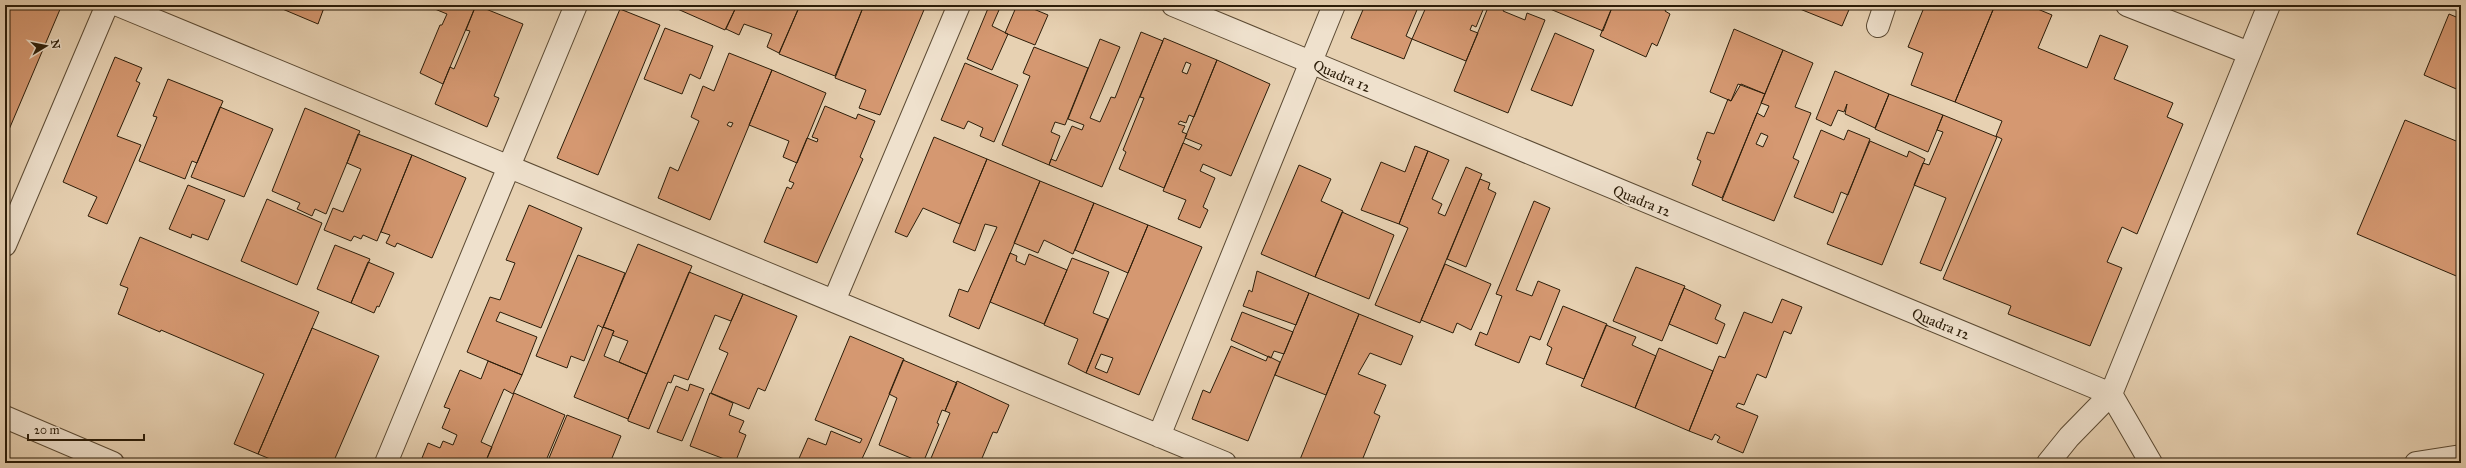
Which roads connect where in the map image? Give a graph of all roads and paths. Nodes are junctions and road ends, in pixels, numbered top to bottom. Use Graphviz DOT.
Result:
graph roads {
  1 [pos="108,5"];
  2 [pos="118,5"];
  3 [pos="576,5"];
  4 [pos="959,5"];
  5 [pos="1173,5"];
  6 [pos="1334,5"];
  7 [pos="1885,5"];
  8 [pos="2127,5"];
  9 [pos="2269,5"];
  10 [pos="1878,26"];
  11 [pos="2249,53"];
  12 [pos="1310,63"];
  13 [pos="510,167"];
  14 [pos="5,245"];
  15 [pos="834,301"];
  16 [pos="2111,394"];
  17 [pos="5,417"];
  18 [pos="1159,436"];
  19 [pos="2461,456"];
  20 [pos="113,463"];
  21 [pos="386,463"];
  22 [pos="1225,463"];
  23 [pos="2048,463"];
  24 [pos="2151,463"];
  25 [pos="2416,463"];
  1 -- 14 [label="street"];
  2 -- 13 [label="street"];
  3 -- 13 [label="street"];
  4 -- 15 [label="street"];
  5 -- 12 [label="street, Quadra 12"];
  6 -- 12 [label="street"];
  7 -- 10 [label="street"];
  8 -- 11 [label="street"];
  9 -- 11 [label="street"];
  11 -- 16 [label="street"];
  12 -- 16 [label="street, Quadra 12"];
  12 -- 18 [label="street"];
  13 -- 15 [label="street"];
  13 -- 21 [label="street"];
  15 -- 18 [label="street"];
  16 -- 23 [label="street"];
  16 -- 24 [label="street"];
  17 -- 20 [label="street"];
  18 -- 22 [label="street"];
  19 -- 25 [label="street"];
}
